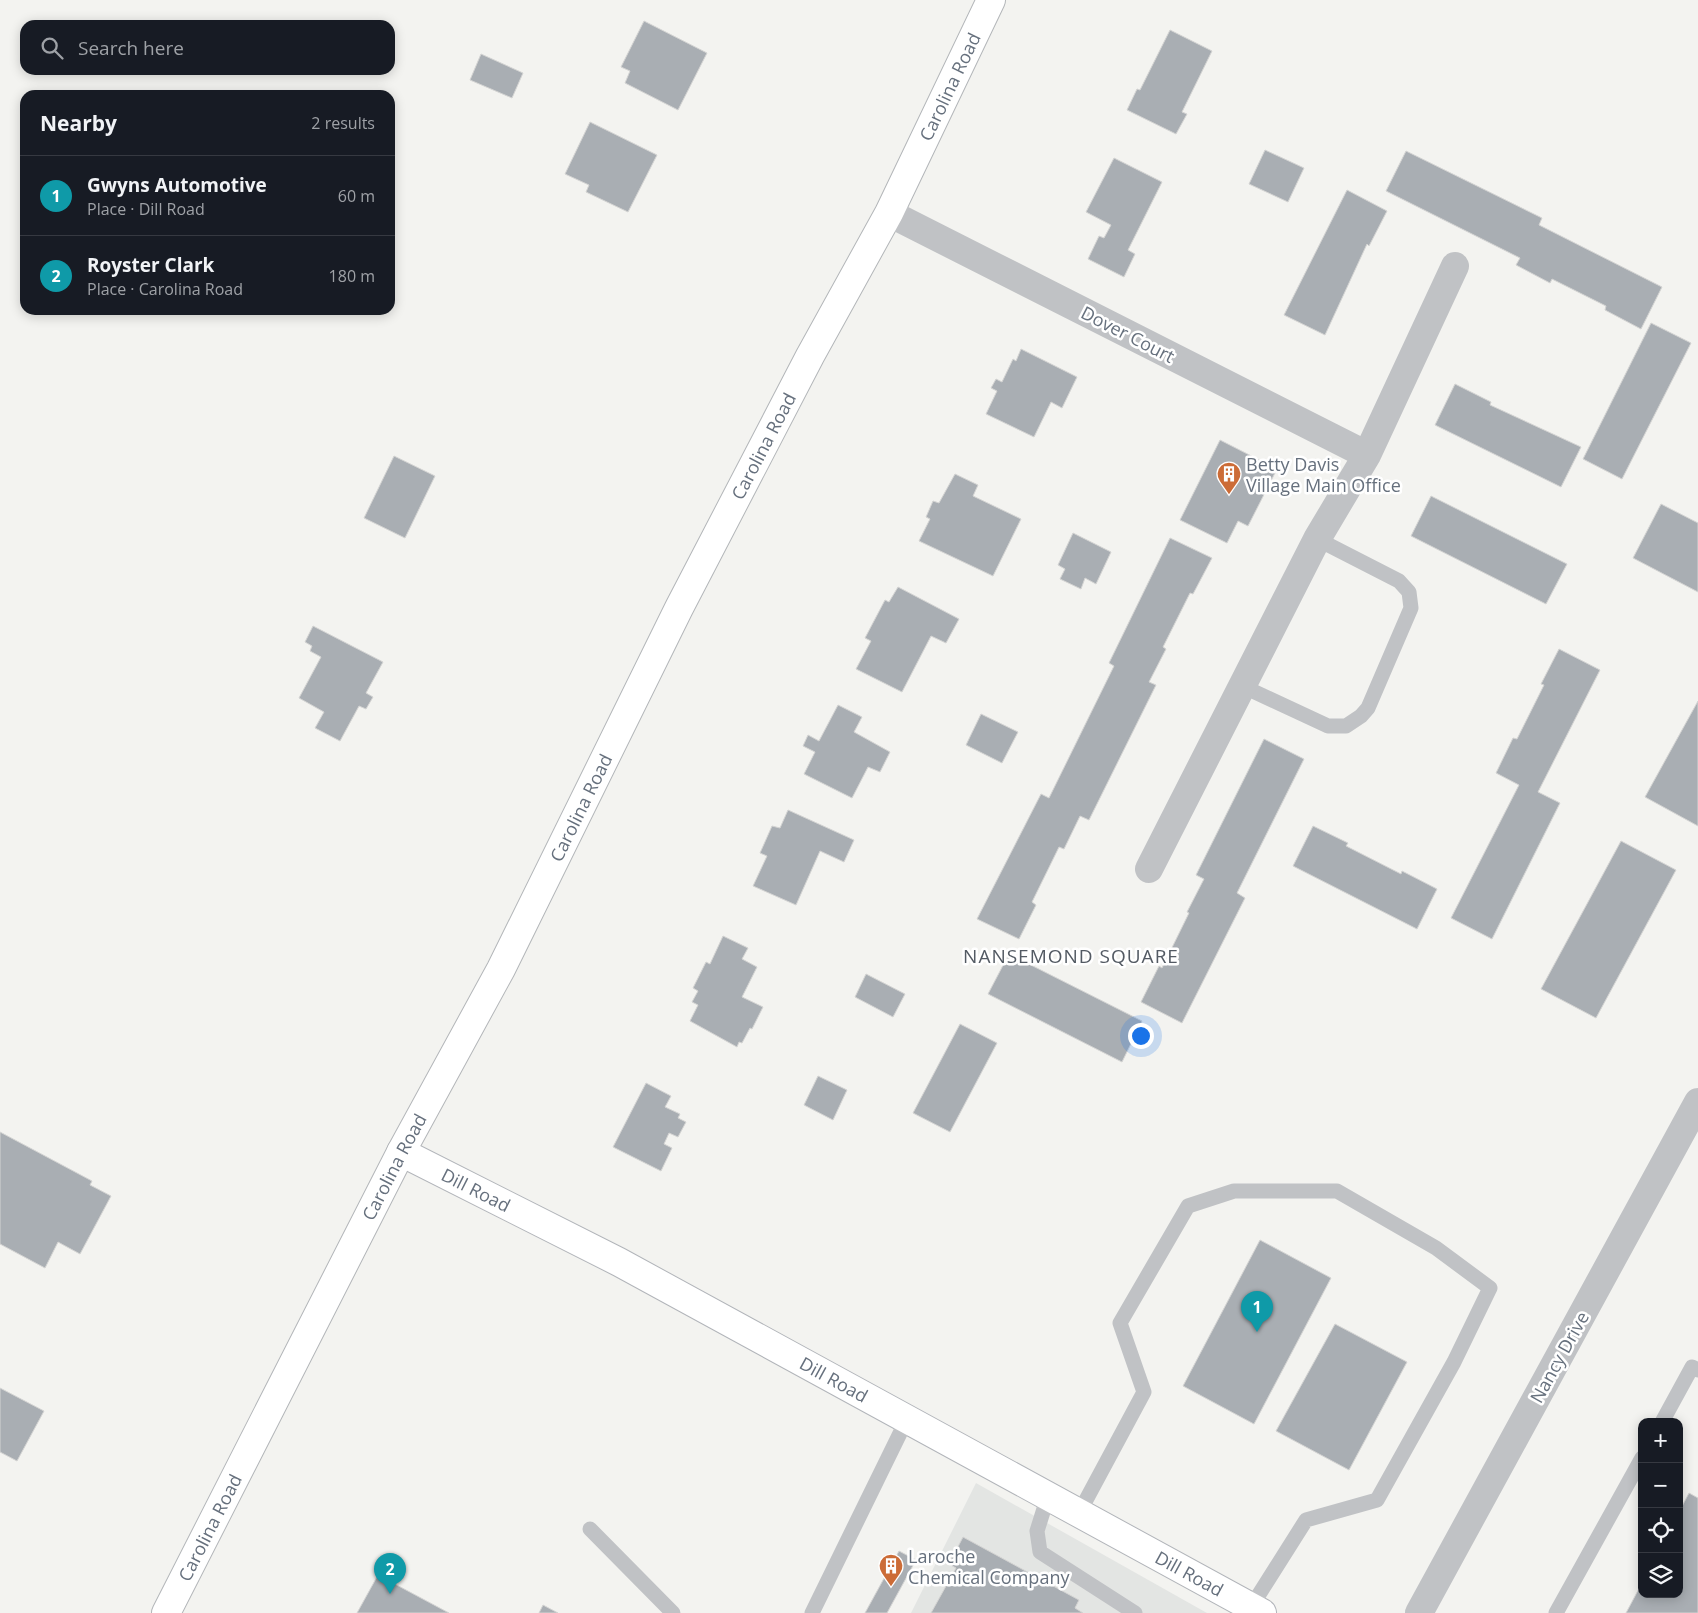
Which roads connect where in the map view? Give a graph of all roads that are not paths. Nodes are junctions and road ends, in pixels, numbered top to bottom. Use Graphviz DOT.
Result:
graph roads {
  1 [pos="991,0"];
  2 [pos="889,213"];
  3 [pos="1455,266"];
  4 [pos="1367,455"];
  5 [pos="1317,539"];
  6 [pos="1242,686"];
  7 [pos="1149,869"];
  8 [pos="1698,1102"];
  9 [pos="401,1152"];
  10 [pos="1698,1370"];
  11 [pos="1664,1418"];
  12 [pos="907,1419"];
  13 [pos="1639,1463"];
  14 [pos="1048,1496"];
  15 [pos="1079,1513"];
  16 [pos="590,1529"];
  17 [pos="1256,1610"];
  18 [pos="166,1613"];
  19 [pos="673,1613"];
  20 [pos="812,1613"];
  21 [pos="1135,1613"];
  22 [pos="1419,1613"];
  23 [pos="1556,1613"];
  1 -- 2 [label="main road, Carolina Road"];
  2 -- 4 [label="street, Dover Court"];
  2 -- 9 [label="main road, Carolina Road"];
  3 -- 4 [label="street"];
  4 -- 5 [label="street"];
  5 -- 6 [label="street"];
  5 -- 6 [label="lane"];
  6 -- 7 [label="street"];
  8 -- 22 [label="street, Nancy Drive"];
  9 -- 12 [label="main road, Dill Road"];
  9 -- 18 [label="main road, Carolina Road"];
  10 -- 11 [label="lane"];
  12 -- 14 [label="main road, Dill Road"];
  12 -- 20 [label="lane"];
  13 -- 23 [label="lane"];
  14 -- 15 [label="main road, Dill Road"];
  14 -- 21 [label="lane"];
  15 -- 17 [label="main road, Dill Road"];
  15 -- 17 [label="lane"];
  16 -- 19 [label="lane"];
}
